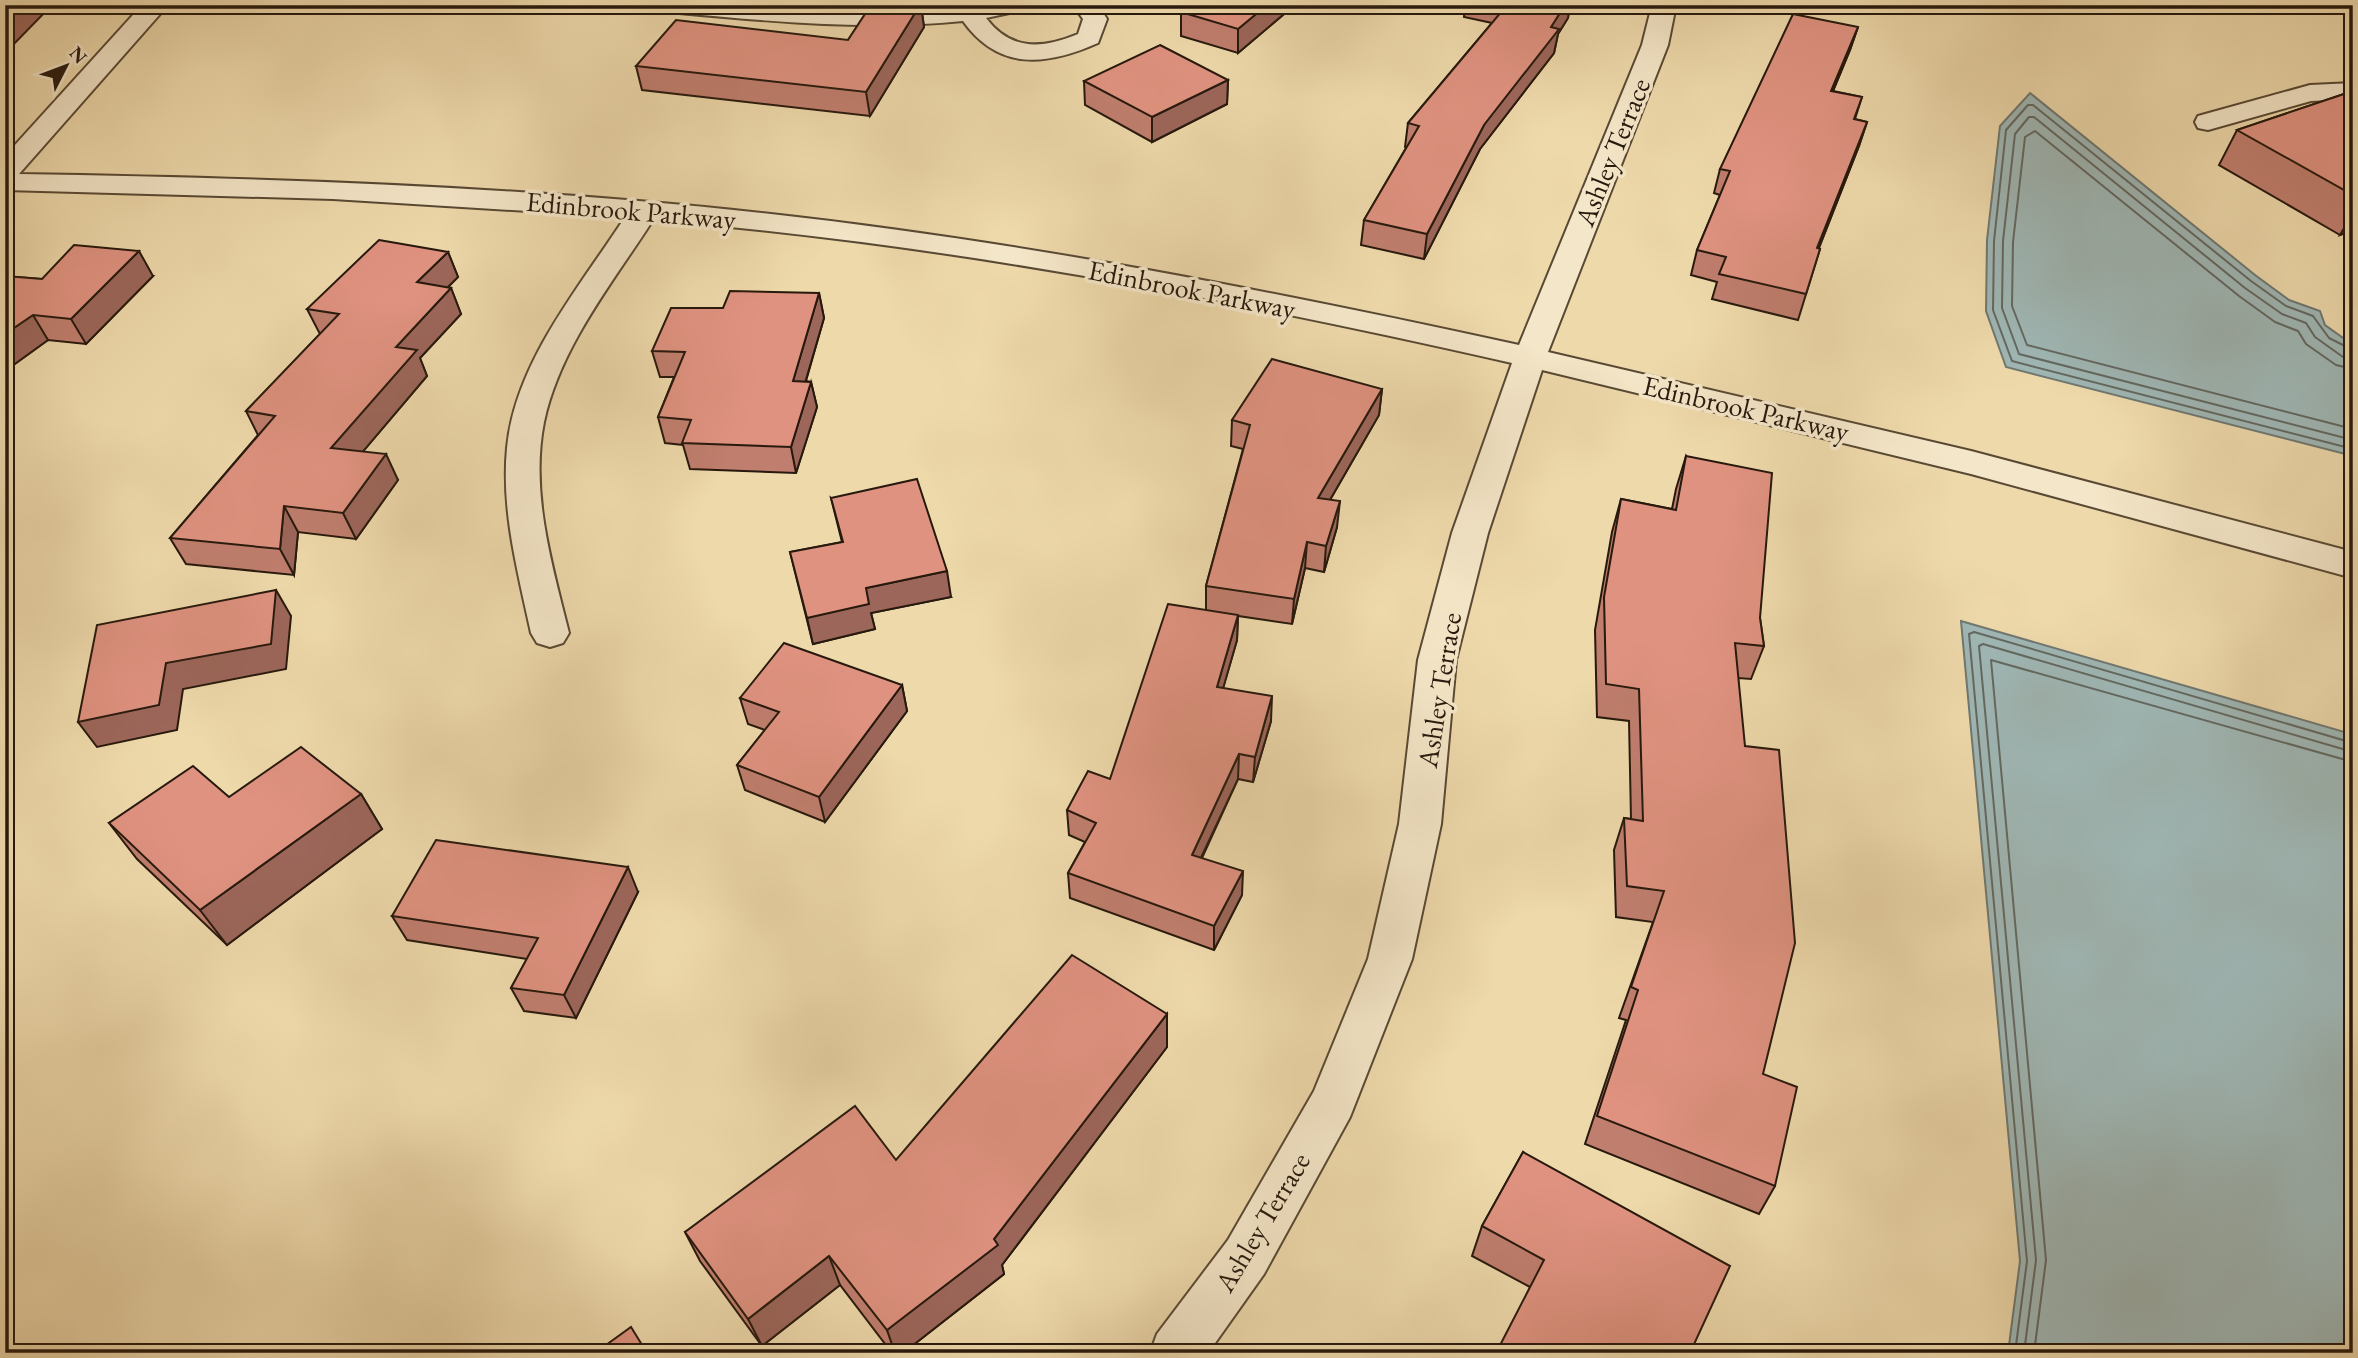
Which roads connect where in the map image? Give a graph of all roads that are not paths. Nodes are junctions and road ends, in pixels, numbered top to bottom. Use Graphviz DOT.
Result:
graph roads {
  1 [pos="156,5"];
  2 [pos="669,5"];
  3 [pos="1015,5"];
  4 [pos="1084,5"];
  5 [pos="1664,5"];
  6 [pos="971,14"];
  7 [pos="2353,91"];
  8 [pos="2208,122"];
  9 [pos="5,173"];
  10 [pos="5,182"];
  11 [pos="644,211"];
  12 [pos="1530,358"];
  13 [pos="2353,565"];
  14 [pos="550,633"];
  15 [pos="1176,1353"];
  1 -- 9 [label="street"];
  2 -- 6 [label="street"];
  3 -- 6 [label="street"];
  4 -- 6 [label="street"];
  5 -- 12 [label="street, Ashley Terrace"];
  7 -- 8 [label="street"];
  10 -- 11 [label="street, Edinbrook Parkway"];
  11 -- 12 [label="street, Edinbrook Parkway"];
  11 -- 14 [label="street"];
  12 -- 13 [label="street, Edinbrook Parkway"];
  12 -- 15 [label="street, Ashley Terrace"];
}
